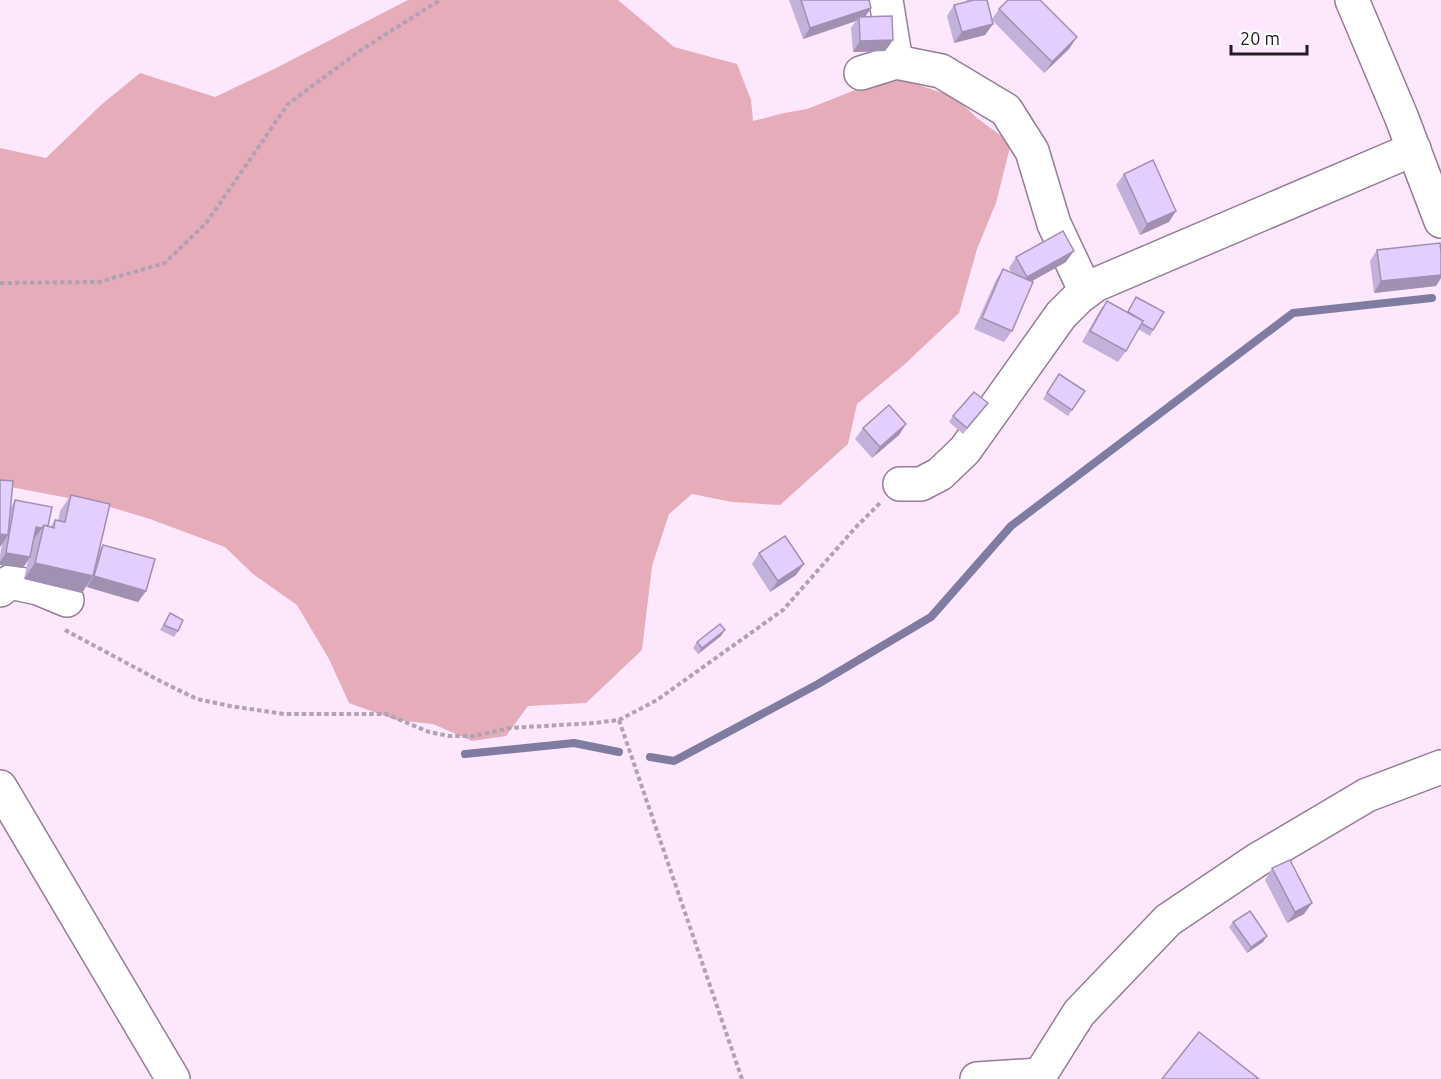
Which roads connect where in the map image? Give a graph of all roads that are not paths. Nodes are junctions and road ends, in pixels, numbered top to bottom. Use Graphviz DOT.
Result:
graph roads {
  1 [pos="886,0"];
  2 [pos="1352,0"];
  3 [pos="896,62"];
  4 [pos="861,74"];
  5 [pos="1414,149"];
  6 [pos="1441,220"];
  7 [pos="1086,292"];
  8 [pos="900,484"];
  9 [pos="0,590"];
  10 [pos="65,615"];
  11 [pos="1441,767"];
  12 [pos="0,787"];
  13 [pos="1042,1077"];
  14 [pos="173,1079"];
  15 [pos="977,1079"];
  1 -- 3 [label="street"];
  2 -- 5 [label="street"];
  3 -- 4 [label="street"];
  3 -- 7 [label="street"];
  5 -- 6 [label="street"];
  5 -- 7 [label="street"];
  7 -- 8 [label="street"];
  9 -- 10 [label="street"];
  11 -- 13 [label="street"];
  12 -- 14 [label="street"];
  13 -- 15 [label="street"];
}
